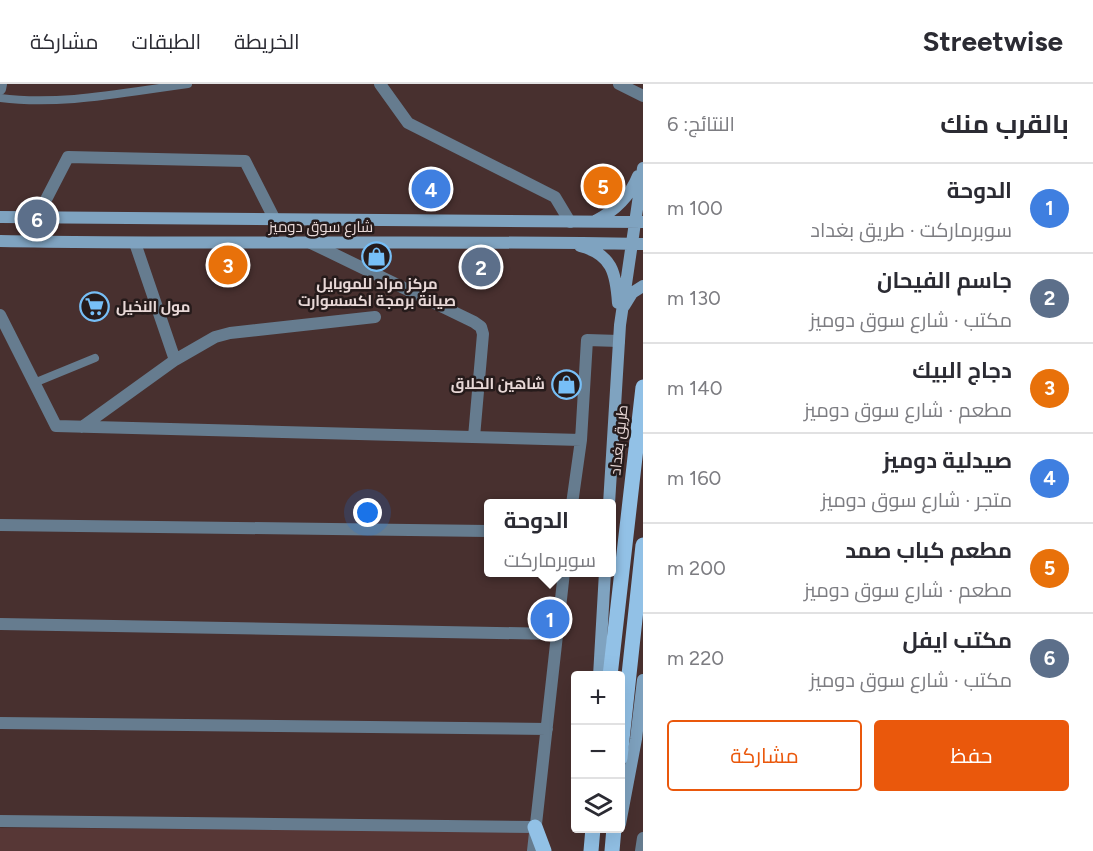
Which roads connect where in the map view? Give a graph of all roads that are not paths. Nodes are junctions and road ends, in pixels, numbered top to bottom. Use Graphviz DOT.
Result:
graph roads {
  1 [pos="1,84"];
  2 [pos="188,84"];
  3 [pos="381,84"];
  4 [pos="619,84"];
  5 [pos="0,89"];
  6 [pos="643,96"];
  7 [pos="0,98"];
  8 [pos="643,166"];
  9 [pos="0,217"];
  10 [pos="37,218"];
  11 [pos="274,219"];
  12 [pos="570,222"];
  13 [pos="594,222"];
  14 [pos="638,223"];
  15 [pos="0,241"];
  16 [pos="307,241"];
  17 [pos="558,242"];
  18 [pos="135,243"];
  19 [pos="639,243"];
  20 [pos="643,286"];
  21 [pos="0,315"];
  22 [pos="375,317"];
  23 [pos="620,325"];
  24 [pos="619,341"];
  25 [pos="0,342"];
  26 [pos="14,344"];
  27 [pos="95,358"];
  28 [pos="175,360"];
  29 [pos="34,382"];
  30 [pos="643,387"];
  31 [pos="82,427"];
  32 [pos="474,437"];
  33 [pos="580,440"];
  34 [pos="573,499"];
  35 [pos="609,499"];
  36 [pos="0,525"];
  37 [pos="484,531"];
  38 [pos="643,545"];
  39 [pos="564,577"];
  40 [pos="605,577"];
  41 [pos="0,624"];
  42 [pos="557,634"];
  43 [pos="599,671"];
  44 [pos="610,671"];
  45 [pos="643,680"];
  46 [pos="0,723"];
  47 [pos="624,725"];
  48 [pos="547,729"];
  49 [pos="625,801"];
  50 [pos="0,821"];
  51 [pos="535,827"];
  52 [pos="592,833"];
  53 [pos="614,833"];
  54 [pos="619,833"];
  55 [pos="643,838"];
  56 [pos="533,851"];
  57 [pos="544,851"];
  58 [pos="590,851"];
  59 [pos="614,851"];
  60 [pos="641,851"];
  1 -- 5 [label="street"];
  2 -- 7 [label="lane"];
  3 -- 12 [label="street"];
  4 -- 6 [label="street"];
  8 -- 13 [label="main road"];
  8 -- 14 [label="main road"];
  9 -- 10 [label="main road, شارع سوق دوميز"];
  10 -- 11 [label="main road, شارع سوق دوميز"];
  10 -- 11 [label="street"];
  11 -- 12 [label="main road, شارع سوق دوميز"];
  12 -- 13 [label="main road, شارع سوق دوميز"];
  13 -- 14 [label="main road, شارع سوق دوميز"];
  14 -- 19 [label="main road"];
  15 -- 18 [label="main road, شارع سوق دوميز"];
  16 -- 17 [label="main road, شارع سوق دوميز"];
  16 -- 18 [label="main road, شارع سوق دوميز"];
  16 -- 32 [label="street"];
  17 -- 19 [label="main road, شارع سوق دوميز"];
  17 -- 23 [label="main road"];
  18 -- 28 [label="street"];
  19 -- 23 [label="main road"];
  20 -- 23 [label="main road"];
  21 -- 26 [label="street"];
  22 -- 28 [label="street"];
  23 -- 24 [label="main road"];
  24 -- 33 [label="street"];
  24 -- 35 [label="main road"];
  25 -- 26 [label="street"];
  26 -- 29 [label="street"];
  27 -- 29 [label="lane"];
  28 -- 31 [label="street"];
  29 -- 31 [label="street"];
  30 -- 44 [label="main road, طريق بغداد"];
  31 -- 32 [label="street"];
  32 -- 33 [label="street"];
  33 -- 34 [label="street"];
  36 -- 37 [label="street"];
  38 -- 47 [label="main road"];
  39 -- 42 [label="street"];
  40 -- 43 [label="main road"];
  41 -- 42 [label="street"];
  42 -- 48 [label="street"];
  45 -- 49 [label="main road"];
  46 -- 48 [label="street"];
  48 -- 51 [label="street"];
  50 -- 51 [label="street"];
  51 -- 56 [label="street"];
  51 -- 57 [label="main road"];
  52 -- 58 [label="main road"];
  53 -- 59 [label="main road"];
  54 -- 59 [label="main road"];
  55 -- 60 [label="street"];
}
